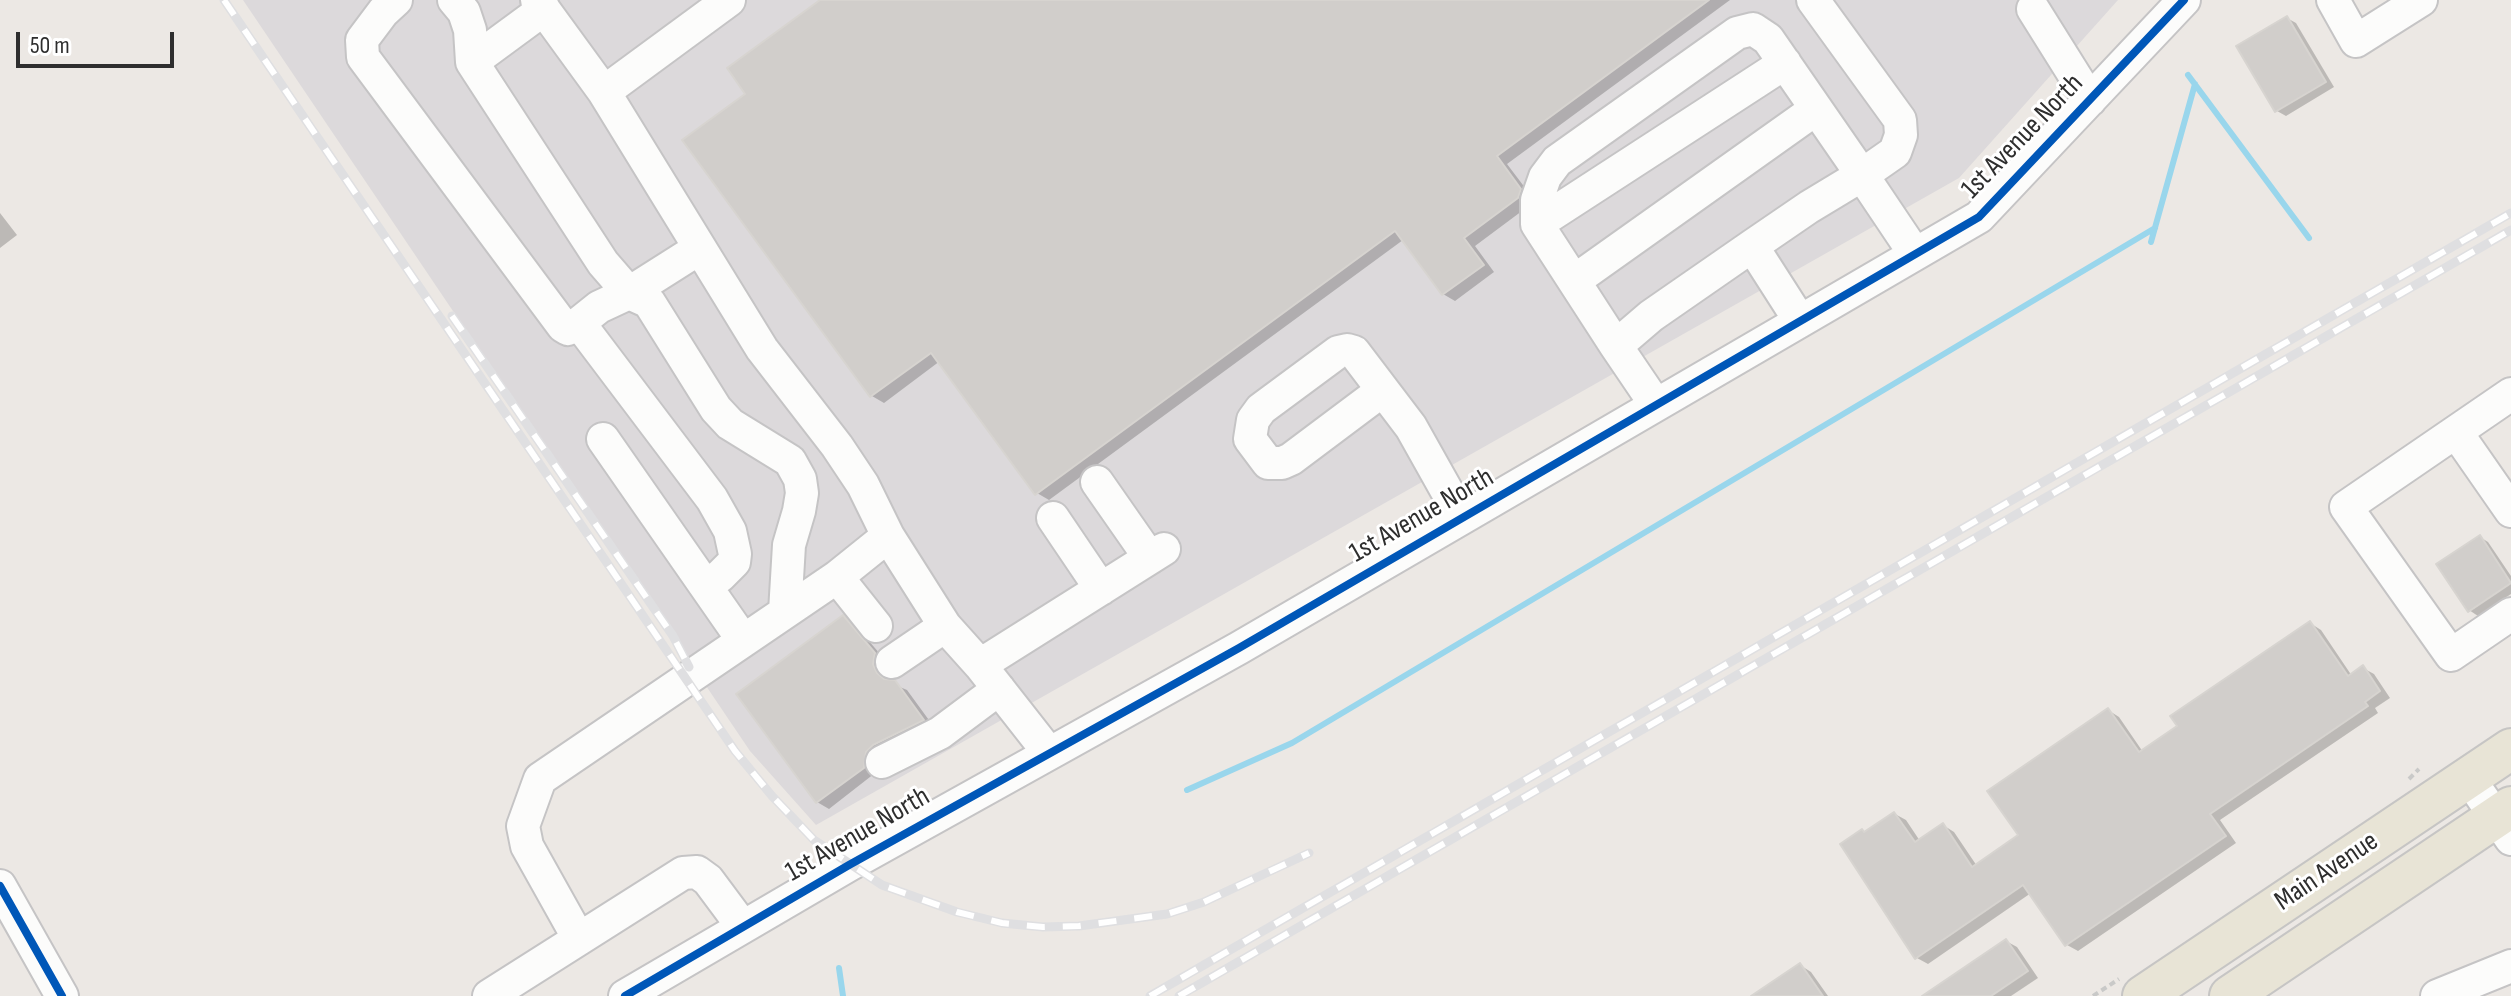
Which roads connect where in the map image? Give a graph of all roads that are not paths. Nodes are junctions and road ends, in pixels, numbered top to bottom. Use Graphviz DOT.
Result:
graph roads {
  1 [pos="396,0"];
  2 [pos="454,0"];
  3 [pos="729,0"];
  4 [pos="1813,0"];
  5 [pos="2184,0"];
  6 [pos="2333,0"];
  7 [pos="2421,0"];
  8 [pos="541,4"];
  9 [pos="2033,9"];
  10 [pos="1777,51"];
  11 [pos="472,62"];
  12 [pos="604,92"];
  13 [pos="2090,100"];
  14 [pos="1816,109"];
  15 [pos="1862,175"];
  16 [pos="1537,224"];
  17 [pos="1752,246"];
  18 [pos="700,248"];
  19 [pos="1915,254"];
  20 [pos="1574,281"];
  21 [pos="629,293"];
  22 [pos="1800,321"];
  23 [pos="579,323"];
  24 [pos="1616,346"];
  25 [pos="1383,390"];
  26 [pos="2511,394"];
  27 [pos="1656,405"];
  28 [pos="2456,432"];
  29 [pos="603,439"];
  30 [pos="837,446"];
  31 [pos="800,479"];
  32 [pos="1097,482"];
  33 [pos="2511,511"];
  34 [pos="1053,518"];
  35 [pos="1462,518"];
  36 [pos="888,536"];
  37 [pos="837,577"];
  38 [pos="705,585"];
  39 [pos="1101,589"];
  40 [pos="785,612"];
  41 [pos="2511,614"];
  42 [pos="876,626"];
  43 [pos="945,626"];
  44 [pos="743,640"];
  45 [pos="892,662"];
  46 [pos="990,677"];
  47 [pos="2511,749"];
  48 [pos="1049,753"];
  49 [pos="882,762"];
  50 [pos="2468,777"];
  51 [pos="2506,821"];
  52 [pos="0,886"];
  53 [pos="743,927"];
  54 [pos="579,939"];
  55 [pos="2511,966"];
  56 [pos="62,996"];
  57 [pos="489,996"];
  58 [pos="625,996"];
  59 [pos="2143,996"];
  60 [pos="2230,996"];
  61 [pos="2437,996"];
  1 -- 23 [label="street"];
  2 -- 11 [label="street"];
  3 -- 12 [label="street"];
  4 -- 15 [label="street"];
  5 -- 13 [label="street, 1st Avenue North"];
  6 -- 7 [label="street"];
  8 -- 11 [label="street"];
  8 -- 12 [label="street"];
  9 -- 13 [label="street"];
  10 -- 14 [label="street"];
  10 -- 16 [label="street"];
  10 -- 16 [label="street"];
  11 -- 21 [label="street"];
  12 -- 18 [label="street"];
  13 -- 19 [label="street, 1st Avenue North"];
  14 -- 15 [label="street"];
  14 -- 20 [label="street"];
  15 -- 17 [label="street"];
  15 -- 19 [label="street"];
  16 -- 20 [label="street"];
  17 -- 22 [label="street"];
  17 -- 24 [label="street"];
  18 -- 21 [label="street"];
  18 -- 30 [label="street"];
  19 -- 22 [label="street, 1st Avenue North"];
  20 -- 24 [label="street"];
  21 -- 23 [label="street"];
  21 -- 31 [label="street"];
  22 -- 27 [label="street, 1st Avenue North"];
  23 -- 38 [label="street"];
  24 -- 27 [label="street"];
  25 -- 35 [label="street"];
  26 -- 28 [label="street"];
  27 -- 35 [label="street, 1st Avenue North"];
  28 -- 33 [label="street"];
  28 -- 41 [label="street"];
  29 -- 38 [label="street"];
  30 -- 31 [label="street"];
  30 -- 36 [label="street"];
  31 -- 40 [label="street"];
  32 -- 39 [label="street"];
  34 -- 39 [label="street"];
  35 -- 48 [label="street, 1st Avenue North"];
  36 -- 37 [label="street"];
  36 -- 43 [label="street"];
  37 -- 40 [label="street"];
  37 -- 42 [label="street"];
  38 -- 44 [label="street"];
  39 -- 46 [label="street"];
  40 -- 44 [label="street"];
  43 -- 45 [label="street"];
  43 -- 46 [label="street"];
  44 -- 54 [label="street"];
  46 -- 48 [label="street"];
  46 -- 49 [label="street"];
  47 -- 50 [label="main road, Main Avenue"];
  48 -- 53 [label="street, 1st Avenue North"];
  50 -- 51 [label="street"];
  50 -- 59 [label="main road, Main Avenue"];
  51 -- 60 [label="main road, Main Avenue"];
  52 -- 56 [label="street"];
  53 -- 54 [label="street"];
  53 -- 58 [label="street, 1st Avenue North"];
  54 -- 57 [label="street"];
  55 -- 61 [label="street"];
}
